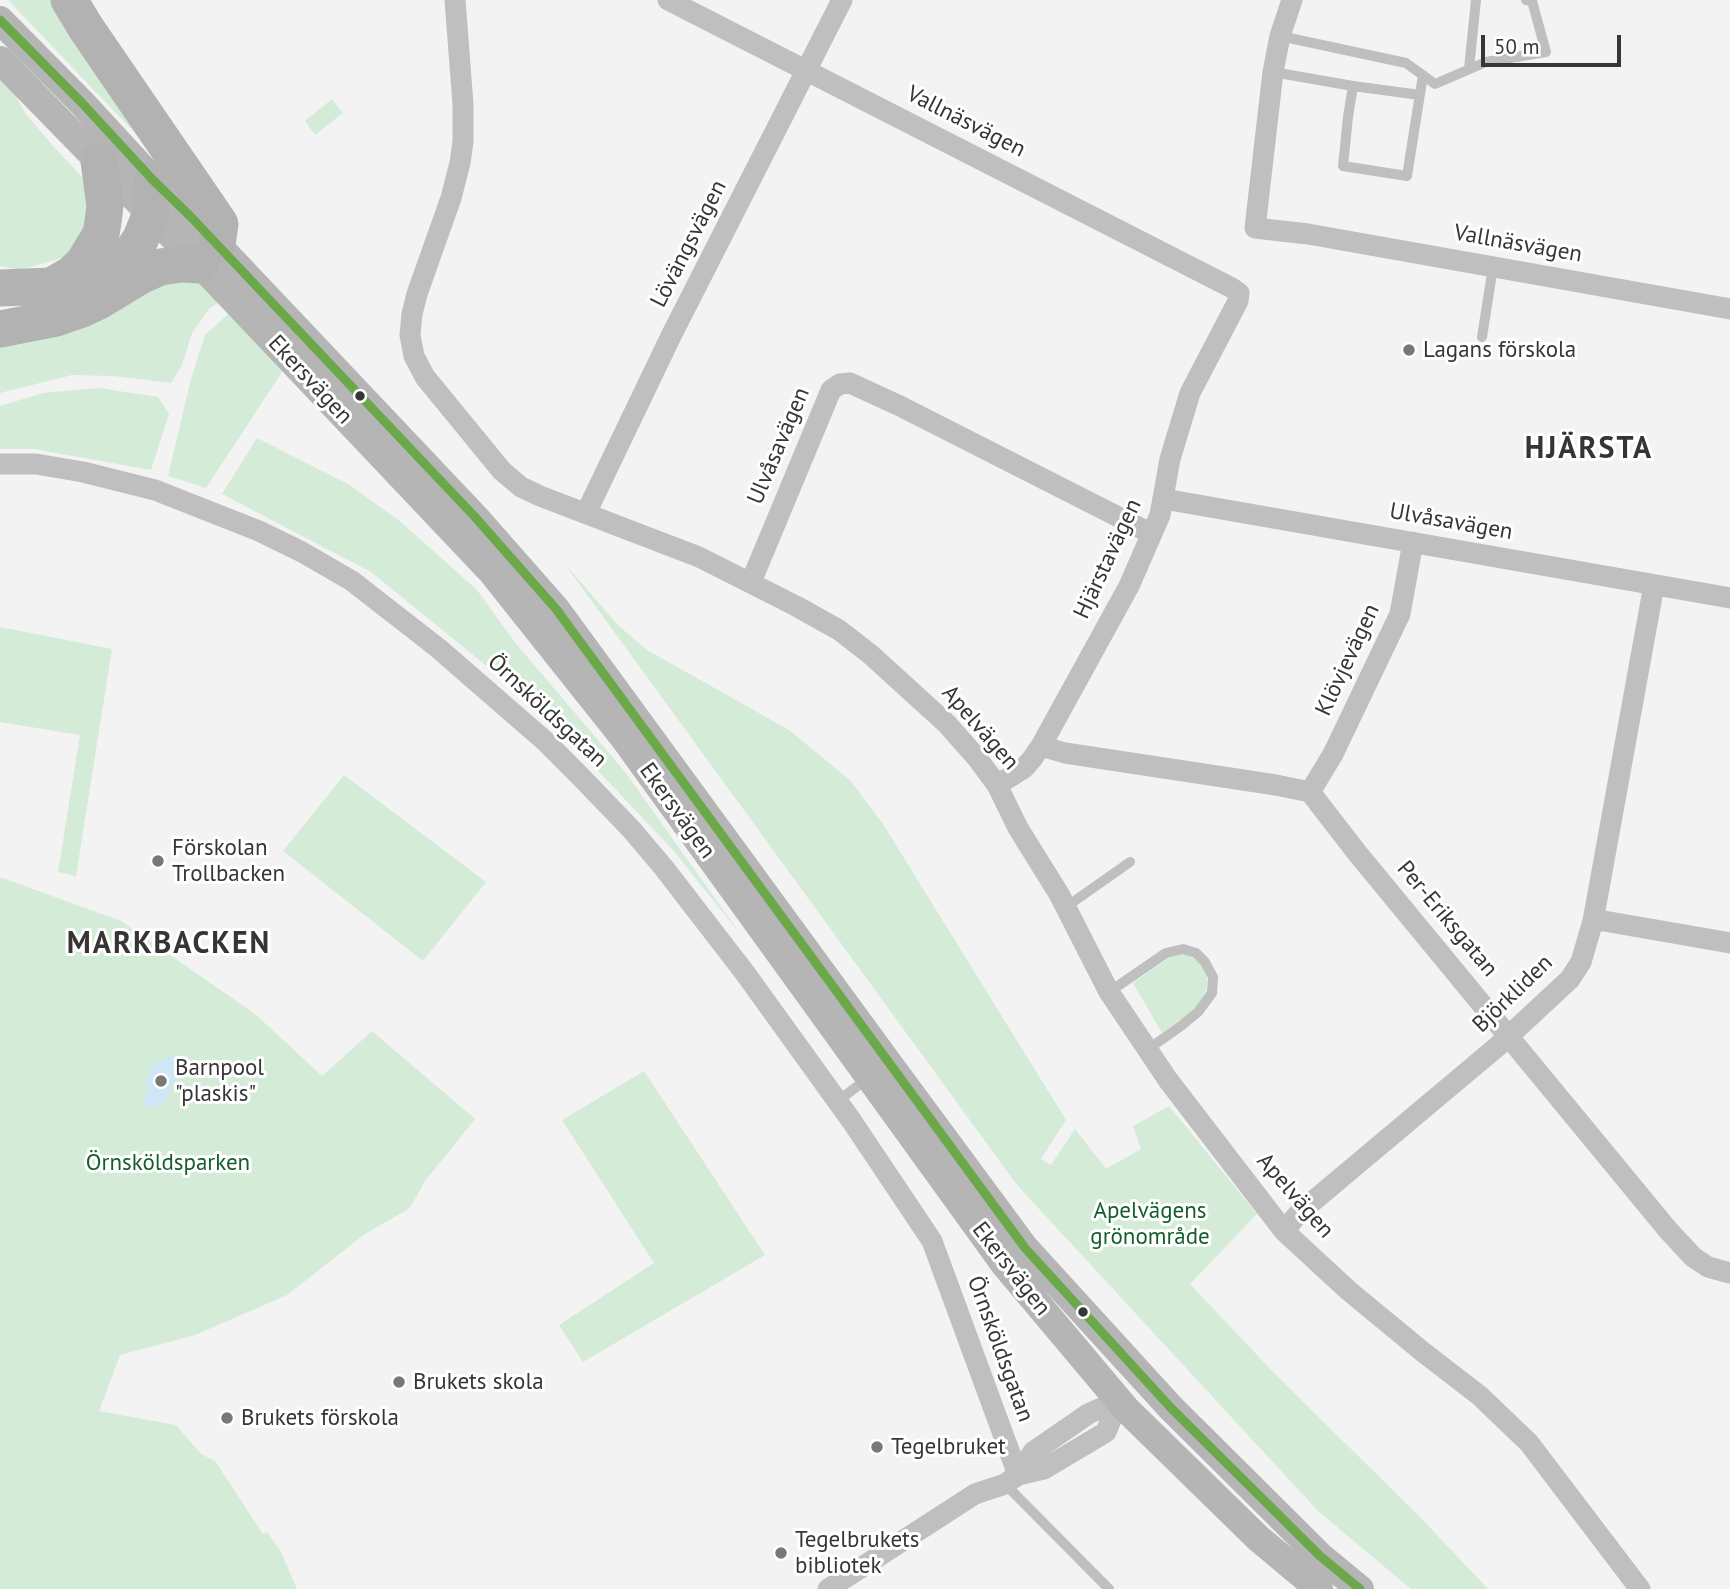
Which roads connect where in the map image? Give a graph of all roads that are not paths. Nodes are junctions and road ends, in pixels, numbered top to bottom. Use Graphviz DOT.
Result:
graph roads {
  1 [pos="69,0"];
  2 [pos="455,0"];
  3 [pos="668,0"];
  4 [pos="842,0"];
  5 [pos="1476,0"];
  6 [pos="1526,0"];
  7 [pos="1288,1"];
  8 [pos="7,27"];
  9 [pos="1280,36"];
  10 [pos="0,60"];
  11 [pos="1469,69"];
  12 [pos="806,71"];
  13 [pos="1272,72"];
  14 [pos="1423,75"];
  15 [pos="1353,86"];
  16 [pos="1420,95"];
  17 [pos="99,161"];
  18 [pos="151,196"];
  19 [pos="211,264"];
  20 [pos="1493,267"];
  21 [pos="0,288"];
  22 [pos="1239,293"];
  23 [pos="1730,309"];
  24 [pos="10,327"];
  25 [pos="1482,337"];
  26 [pos="0,464"];
  27 [pos="1164,499"];
  28 [pos="586,513"];
  29 [pos="1152,534"];
  30 [pos="1413,542"];
  31 [pos="751,582"];
  32 [pos="1654,584"];
  33 [pos="1730,598"];
  34 [pos="1041,746"];
  35 [pos="997,785"];
  36 [pos="1310,793"];
  37 [pos="1130,862"];
  38 [pos="1066,907"];
  39 [pos="1593,921"];
  40 [pos="1730,943"];
  41 [pos="1109,992"];
  42 [pos="1508,1035"];
  43 [pos="1147,1050"];
  44 [pos="879,1071"];
  45 [pos="838,1101"];
  46 [pos="979,1208"];
  47 [pos="1284,1231"];
  48 [pos="1730,1273"];
  49 [pos="1145,1380"];
  50 [pos="1119,1400"];
  51 [pos="1011,1479"];
  52 [pos="828,1589"];
  53 [pos="1109,1589"];
  54 [pos="1319,1589"];
  55 [pos="1360,1589"];
  56 [pos="1640,1589"];
  1 -- 19 [label="highway"];
  2 -- 28 [label="street, Apelvägen"];
  3 -- 12 [label="street, Vallnäsvägen"];
  4 -- 12 [label="street, Lövängsvägen"];
  5 -- 11 [label="lane"];
  6 -- 11 [label="lane"];
  7 -- 9 [label="street"];
  8 -- 18 [label="main road, Ekersvägen"];
  9 -- 13 [label="street"];
  9 -- 14 [label="lane"];
  10 -- 17 [label="main road, Ekersvägen"];
  11 -- 14 [label="lane"];
  12 -- 22 [label="street, Vallnäsvägen"];
  12 -- 28 [label="street, Lövängsvägen"];
  13 -- 15 [label="lane"];
  13 -- 20 [label="street, Vallnäsvägen"];
  14 -- 16 [label="lane"];
  15 -- 16 [label="lane"];
  15 -- 16 [label="lane"];
  17 -- 18 [label="main road, Ekersvägen"];
  17 -- 21 [label="highway"];
  18 -- 19 [label="main road, Ekersvägen"];
  18 -- 24 [label="highway"];
  19 -- 24 [label="highway"];
  19 -- 44 [label="main road, Ekersvägen"];
  19 -- 44 [label="main road, Ekersvägen"];
  20 -- 23 [label="street, Vallnäsvägen"];
  20 -- 25 [label="lane"];
  22 -- 27 [label="street, Hjärstavägen"];
  26 -- 45 [label="street, Örnsköldsgatan"];
  27 -- 29 [label="street, Hjärstavägen"];
  27 -- 30 [label="street, Ulvåsavägen"];
  28 -- 31 [label="street, Apelvägen"];
  29 -- 31 [label="street, Ulvåsavägen"];
  29 -- 34 [label="street, Hjärstavägen"];
  30 -- 32 [label="street, Ulvåsavägen"];
  30 -- 36 [label="street, Klövjevägen"];
  31 -- 35 [label="street, Apelvägen"];
  32 -- 33 [label="street, Ulvåsavägen"];
  32 -- 39 [label="street, Björkliden"];
  34 -- 35 [label="street, Hjärstavägen"];
  34 -- 36 [label="street"];
  35 -- 38 [label="street, Apelvägen"];
  36 -- 42 [label="street, Per-Eriksgatan"];
  37 -- 38 [label="lane"];
  38 -- 41 [label="street, Apelvägen"];
  39 -- 40 [label="street"];
  39 -- 42 [label="street, Björkliden"];
  41 -- 43 [label="street, Apelvägen"];
  41 -- 43 [label="lane"];
  42 -- 47 [label="street, Björkliden"];
  42 -- 48 [label="street, Per-Eriksgatan"];
  43 -- 47 [label="street, Apelvägen"];
  44 -- 45 [label="lane"];
  44 -- 46 [label="main road, Ekersvägen"];
  45 -- 51 [label="street, Örnsköldsgatan"];
  46 -- 49 [label="main road, Ekersvägen"];
  46 -- 50 [label="main road, Ekersvägen"];
  47 -- 56 [label="street, Apelvägen"];
  49 -- 50 [label="main road"];
  49 -- 55 [label="main road, Ekersvägen"];
  50 -- 51 [label="street"];
  50 -- 54 [label="main road, Ekersvägen"];
  51 -- 52 [label="street"];
  51 -- 53 [label="lane"];
}
